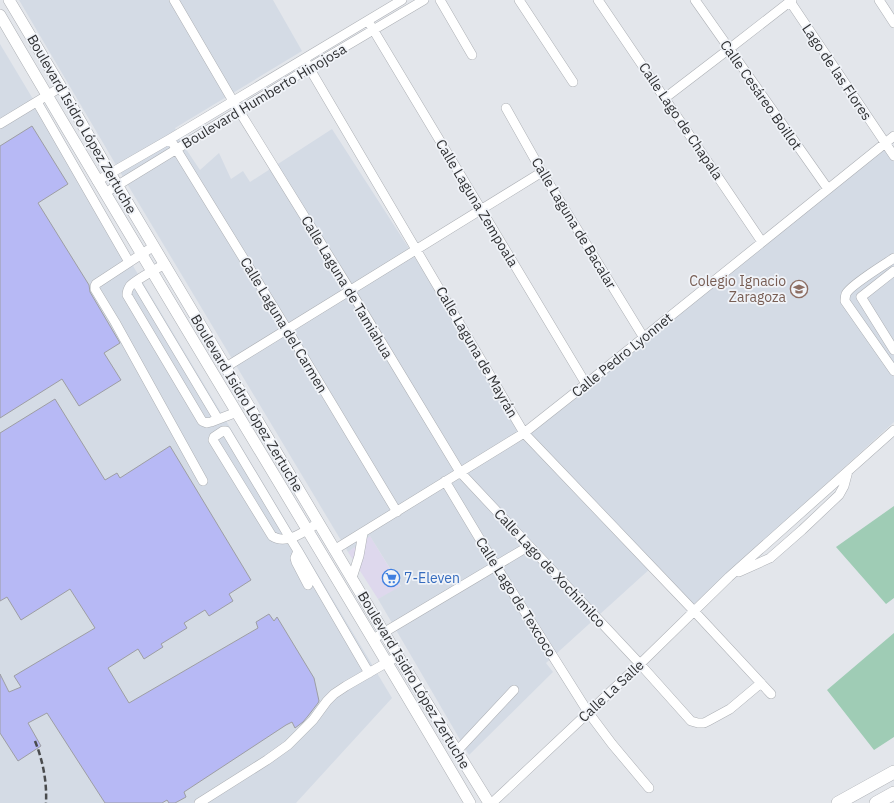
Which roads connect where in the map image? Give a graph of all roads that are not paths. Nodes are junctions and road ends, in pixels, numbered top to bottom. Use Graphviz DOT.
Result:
graph roads {
  1 [pos="9,0"];
  2 [pos="174,0"];
  3 [pos="402,0"];
  4 [pos="424,0"];
  5 [pos="440,0"];
  6 [pos="519,0"];
  7 [pos="598,0"];
  8 [pos="695,0"];
  9 [pos="790,0"];
  10 [pos="879,0"];
  11 [pos="0,15"];
  12 [pos="368,21"];
  13 [pos="894,23"];
  14 [pos="373,30"];
  15 [pos="729,49"];
  16 [pos="472,55"];
  17 [pos="304,59"];
  18 [pos="308,68"];
  19 [pos="573,82"];
  20 [pos="61,87"];
  21 [pos="47,96"];
  22 [pos="665,98"];
  23 [pos="233,101"];
  24 [pos="37,102"];
  25 [pos="506,108"];
  26 [pos="239,111"];
  27 [pos="0,124"];
  28 [pos="894,136"];
  29 [pos="170,139"];
  30 [pos="885,144"];
  31 [pos="177,149"];
  32 [pos="894,156"];
  33 [pos="542,172"];
  34 [pos="110,173"];
  35 [pos="97,181"];
  36 [pos="118,185"];
  37 [pos="828,189"];
  38 [pos="105,193"];
  39 [pos="481,210"];
  40 [pos="762,242"];
  41 [pos="154,246"];
  42 [pos="416,249"];
  43 [pos="142,254"];
  44 [pos="894,258"];
  45 [pos="129,262"];
  46 [pos="165,264"];
  47 [pos="152,271"];
  48 [pos="894,271"];
  49 [pos="136,282"];
  50 [pos="350,290"];
  51 [pos="846,293"];
  52 [pos="861,297"];
  53 [pos="286,329"];
  54 [pos="644,338"];
  55 [pos="894,350"];
  56 [pos="226,367"];
  57 [pos="894,371"];
  58 [pos="586,384"];
  59 [pos="237,412"];
  60 [pos="218,419"];
  61 [pos="894,430"];
  62 [pos="524,433"];
  63 [pos="460,472"];
  64 [pos="848,472"];
  65 [pos="203,480"];
  66 [pos="445,481"];
  67 [pos="303,498"];
  68 [pos="293,504"];
  69 [pos="397,512"];
  70 [pos="318,523"];
  71 [pos="308,529"];
  72 [pos="363,533"];
  73 [pos="290,538"];
  74 [pos="529,546"];
  75 [pos="334,550"];
  76 [pos="298,551"];
  77 [pos="496,566"];
  78 [pos="729,577"];
  79 [pos="352,578"];
  80 [pos="308,585"];
  81 [pos="694,611"];
  82 [pos="384,632"];
  83 [pos="373,639"];
  84 [pos="398,656"];
  85 [pos="388,663"];
  86 [pos="640,664"];
  87 [pos="369,673"];
  88 [pos="760,683"];
  89 [pos="514,690"];
  90 [pos="771,694"];
  91 [pos="588,712"];
  92 [pos="457,751"];
  93 [pos="894,772"];
  94 [pos="868,786"];
  95 [pos="649,788"];
  96 [pos="894,793"];
  97 [pos="199,803"];
  98 [pos="470,803"];
  99 [pos="489,803"];
  100 [pos="492,803"];
  101 [pos="838,803"];
  102 [pos="847,803"];
  103 [pos="876,803"];
  1 -- 20 [label="main road, Boulevard Isidro López Zertuche"];
  2 -- 23 [label="street, Calle Laguna de Tamiahua"];
  3 -- 12 [label="street, Boulevard Humberto Hinojosa"];
  4 -- 14 [label="street, Boulevard Humberto Hinojosa"];
  5 -- 16 [label="street"];
  6 -- 19 [label="street"];
  7 -- 22 [label="street, Calle Lago de Chapala"];
  8 -- 15 [label="street, Calle Cesáreo Boillot"];
  9 -- 15 [label="street"];
  9 -- 30 [label="street, Lago de las Flores"];
  10 -- 13 [label="street"];
  11 -- 21 [label="main road, Boulevard Isidro López Zertuche"];
  12 -- 14 [label="street, Calle Laguna Zempoala"];
  12 -- 17 [label="street, Boulevard Humberto Hinojosa"];
  14 -- 18 [label="street, Boulevard Humberto Hinojosa"];
  14 -- 39 [label="street, Calle Laguna Zempoala"];
  15 -- 22 [label="street"];
  15 -- 37 [label="street, Calle Cesáreo Boillot"];
  17 -- 18 [label="street, Calle Laguna de Mayrán"];
  17 -- 23 [label="street, Boulevard Humberto Hinojosa"];
  18 -- 26 [label="street, Boulevard Humberto Hinojosa"];
  18 -- 42 [label="street, Calle Laguna de Mayrán"];
  20 -- 21 [label="street"];
  20 -- 34 [label="main road, Boulevard Isidro López Zertuche"];
  21 -- 24 [label="street"];
  21 -- 35 [label="main road, Boulevard Isidro López Zertuche"];
  22 -- 40 [label="street, Calle Lago de Chapala"];
  23 -- 26 [label="street, Calle Laguna de Tamiahua"];
  23 -- 29 [label="street, Boulevard Humberto Hinojosa"];
  24 -- 27 [label="street"];
  24 -- 45 [label="street"];
  25 -- 33 [label="street, Calle Laguna de Bacalar"];
  26 -- 31 [label="street, Boulevard Humberto Hinojosa"];
  26 -- 50 [label="street, Calle Laguna de Tamiahua"];
  28 -- 30 [label="street, Calle Pedro Lyonnet"];
  29 -- 31 [label="street, Calle Laguna del Carmen"];
  29 -- 34 [label="street, Boulevard Humberto Hinojosa"];
  30 -- 32 [label="street, Lago de las Flores"];
  30 -- 37 [label="street, Calle Pedro Lyonnet"];
  31 -- 36 [label="street, Boulevard Humberto Hinojosa"];
  31 -- 53 [label="street, Calle Laguna del Carmen"];
  33 -- 39 [label="street"];
  33 -- 54 [label="street, Calle Laguna de Bacalar"];
  34 -- 35 [label="street, Boulevard Humberto Hinojosa"];
  34 -- 36 [label="main road, Boulevard Isidro López Zertuche"];
  35 -- 38 [label="main road, Boulevard Isidro López Zertuche"];
  36 -- 38 [label="street, Boulevard Humberto Hinojosa"];
  36 -- 41 [label="main road, Boulevard Isidro López Zertuche"];
  37 -- 40 [label="street, Calle Pedro Lyonnet"];
  38 -- 43 [label="main road, Boulevard Isidro López Zertuche"];
  39 -- 42 [label="street"];
  39 -- 58 [label="street, Calle Laguna Zempoala"];
  40 -- 54 [label="street, Calle Pedro Lyonnet"];
  41 -- 43 [label="street"];
  41 -- 46 [label="main road, Boulevard Isidro López Zertuche"];
  42 -- 50 [label="street"];
  42 -- 62 [label="street, Calle Laguna de Mayrán"];
  43 -- 45 [label="street"];
  43 -- 47 [label="main road, Boulevard Isidro López Zertuche"];
  44 -- 51 [label="street"];
  45 -- 65 [label="street"];
  46 -- 47 [label="street"];
  46 -- 56 [label="main road, Boulevard Isidro López Zertuche"];
  47 -- 49 [label="street"];
  47 -- 59 [label="main road, Boulevard Isidro López Zertuche"];
  48 -- 52 [label="street"];
  49 -- 60 [label="street"];
  49 -- 60 [label="street"];
  50 -- 53 [label="street"];
  50 -- 63 [label="street, Calle Laguna de Tamiahua"];
  51 -- 52 [label="street"];
  51 -- 57 [label="street"];
  52 -- 55 [label="street"];
  53 -- 56 [label="street"];
  53 -- 69 [label="street, Calle Laguna del Carmen"];
  54 -- 58 [label="street, Calle Pedro Lyonnet"];
  56 -- 67 [label="main road, Boulevard Isidro López Zertuche"];
  58 -- 62 [label="street, Calle Pedro Lyonnet"];
  59 -- 60 [label="street"];
  59 -- 68 [label="main road, Boulevard Isidro López Zertuche"];
  61 -- 64 [label="street, Calle La Salle"];
  62 -- 63 [label="street, Calle Pedro Lyonnet"];
  62 -- 81 [label="street, Calle Laguna de Mayrán"];
  63 -- 66 [label="street, Calle Pedro Lyonnet"];
  63 -- 74 [label="street, Calle Lago de Xochimilco"];
  64 -- 78 [label="street, Calle La Salle"];
  64 -- 78 [label="street, Calle La Salle"];
  66 -- 69 [label="street, Calle Pedro Lyonnet"];
  66 -- 77 [label="street, Calle Lago de Texcoco"];
  67 -- 68 [label="main road"];
  67 -- 70 [label="main road, Boulevard Isidro López Zertuche"];
  68 -- 71 [label="main road, Boulevard Isidro López Zertuche"];
  69 -- 72 [label="street, Calle Pedro Lyonnet"];
  70 -- 71 [label="street"];
  70 -- 75 [label="main road, Boulevard Isidro López Zertuche"];
  71 -- 73 [label="street"];
  71 -- 83 [label="main road, Boulevard Isidro López Zertuche"];
  72 -- 75 [label="street, Calle Pedro Lyonnet"];
  72 -- 79 [label="street"];
  73 -- 73 [label="street"];
  73 -- 76 [label="street"];
  74 -- 77 [label="street"];
  74 -- 86 [label="street, Calle Lago de Xochimilco"];
  75 -- 79 [label="main road, Boulevard Isidro López Zertuche"];
  76 -- 80 [label="street"];
  76 -- 87 [label="street"];
  77 -- 82 [label="street"];
  77 -- 91 [label="street, Calle Lago de Texcoco"];
  78 -- 81 [label="street, Calle La Salle"];
  79 -- 82 [label="main road, Boulevard Isidro López Zertuche"];
  81 -- 86 [label="street, Calle La Salle"];
  81 -- 88 [label="street, Calle Laguna de Mayrán"];
  82 -- 83 [label="street"];
  82 -- 84 [label="main road, Boulevard Isidro López Zertuche"];
  83 -- 85 [label="main road, Boulevard Isidro López Zertuche"];
  84 -- 85 [label="street"];
  84 -- 92 [label="main road, Boulevard Isidro López Zertuche"];
  85 -- 87 [label="street"];
  85 -- 98 [label="main road, Boulevard Isidro López Zertuche"];
  86 -- 88 [label="street, Calle Lago de Xochimilco"];
  86 -- 91 [label="street, Calle La Salle"];
  87 -- 97 [label="street"];
  88 -- 90 [label="street, Calle Laguna de Mayrán"];
  89 -- 92 [label="street"];
  91 -- 95 [label="street, Calle Lago de Texcoco"];
  91 -- 100 [label="street, Calle La Salle"];
  92 -- 99 [label="main road, Boulevard Isidro López Zertuche"];
  93 -- 94 [label="highway"];
  94 -- 101 [label="highway"];
  94 -- 102 [label="highway"];
  96 -- 103 [label="highway"];
}
